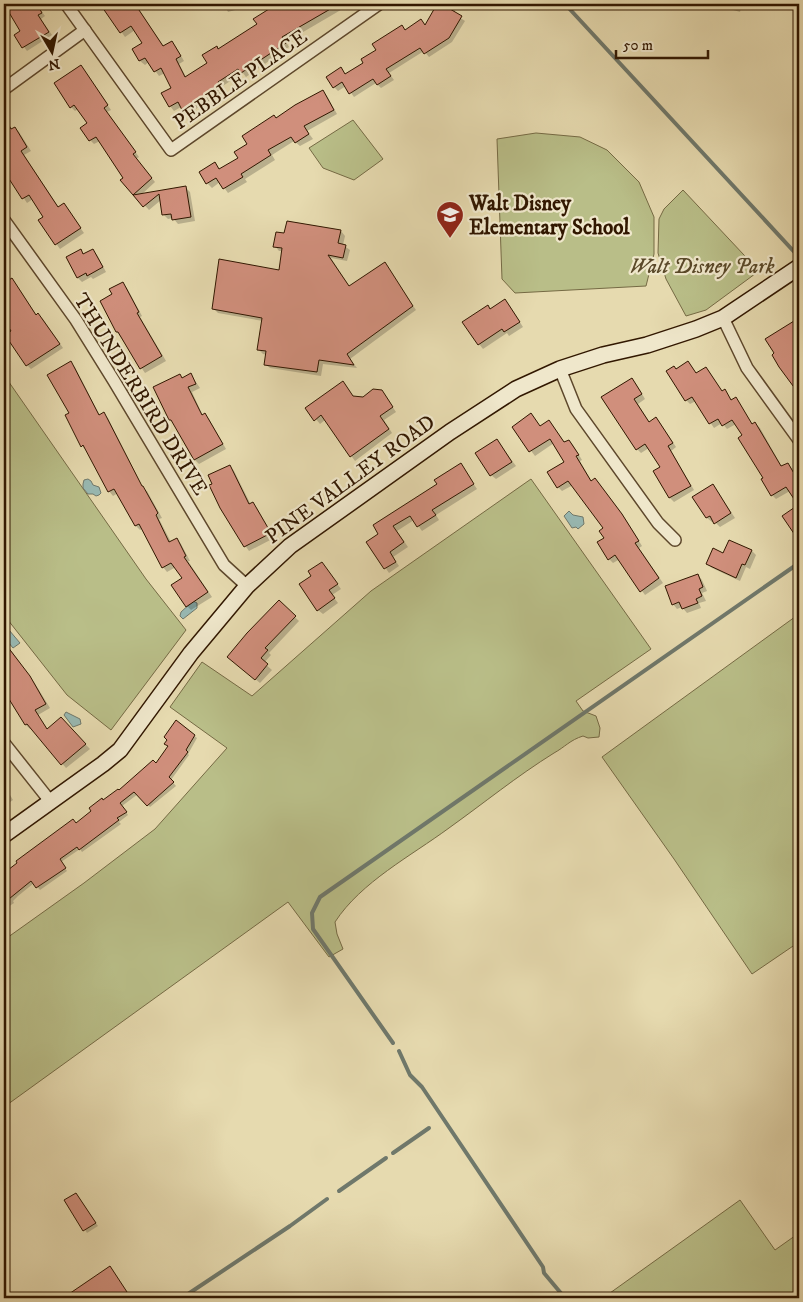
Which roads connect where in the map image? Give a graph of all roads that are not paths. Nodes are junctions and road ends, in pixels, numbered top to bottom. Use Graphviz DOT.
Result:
graph roads {
  1 [pos="66,4"];
  2 [pos="379,4"];
  3 [pos="85,30"];
  4 [pos="4,89"];
  5 [pos="4,220"];
  6 [pos="795,270"];
  7 [pos="724,318"];
  8 [pos="560,369"];
  9 [pos="799,440"];
  10 [pos="675,540"];
  11 [pos="247,586"];
  12 [pos="4,742"];
  13 [pos="50,801"];
  14 [pos="4,835"];
  1 -- 3 [label="street, PEBBLE PLACE"];
  2 -- 3 [label="street, PEBBLE PLACE"];
  3 -- 4 [label="street"];
  5 -- 11 [label="street, THUNDERBIRD DRIVE"];
  6 -- 7 [label="street, PINE VALLEY ROAD"];
  7 -- 8 [label="street, PINE VALLEY ROAD"];
  7 -- 9 [label="street"];
  8 -- 10 [label="street"];
  8 -- 11 [label="street, PINE VALLEY ROAD"];
  11 -- 13 [label="street, PINE VALLEY ROAD"];
  12 -- 13 [label="street"];
  13 -- 14 [label="street, PINE VALLEY ROAD"];
}
